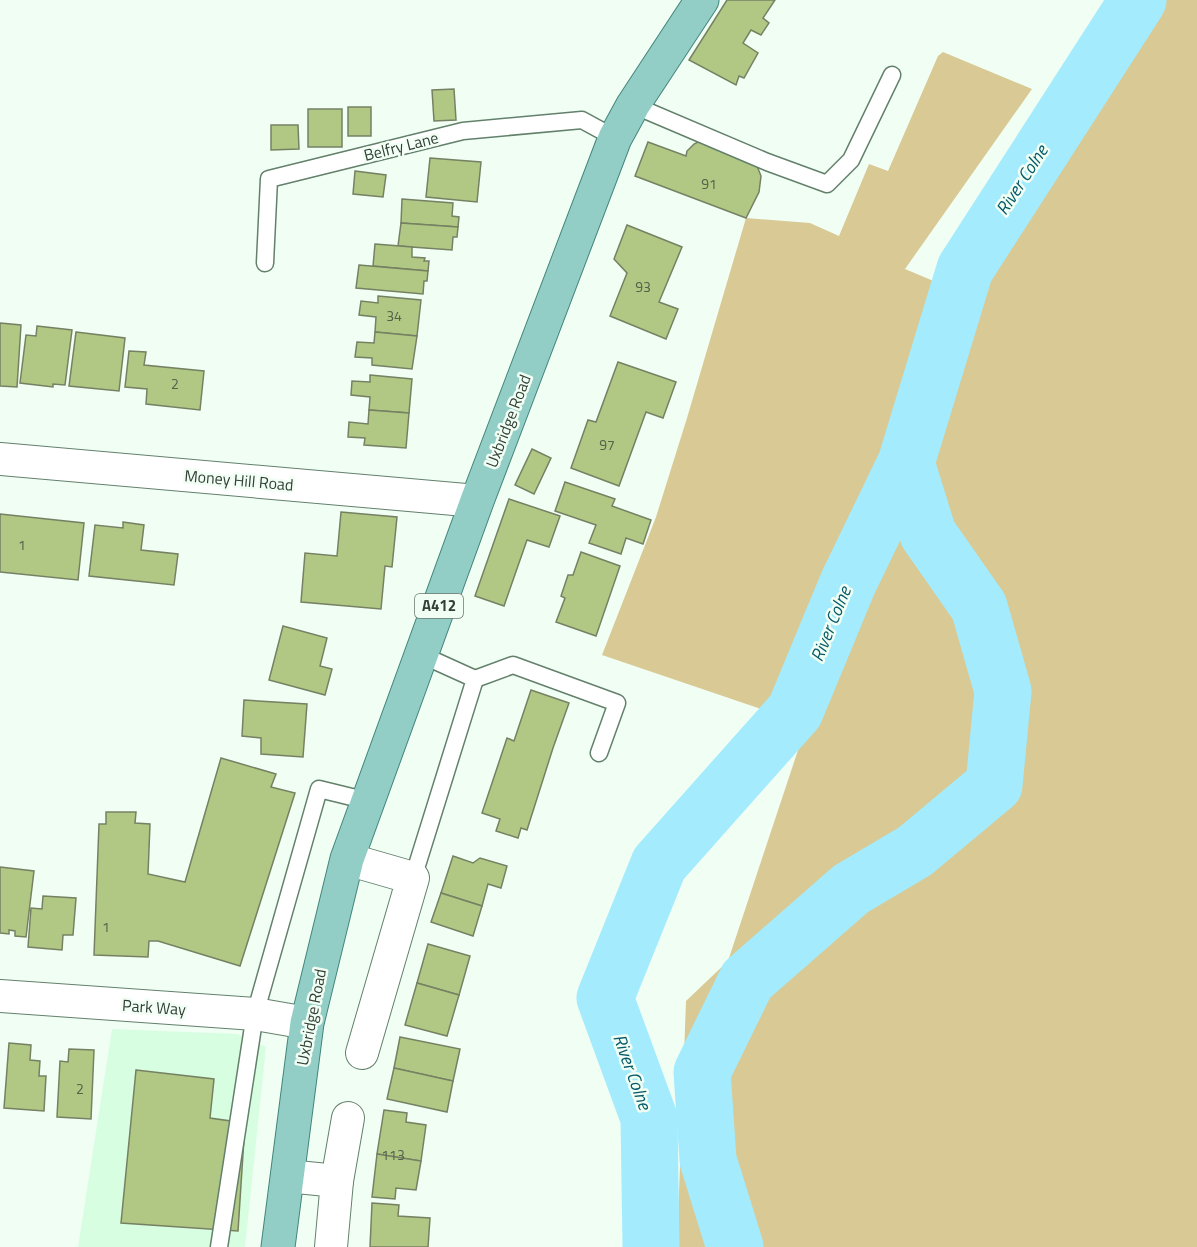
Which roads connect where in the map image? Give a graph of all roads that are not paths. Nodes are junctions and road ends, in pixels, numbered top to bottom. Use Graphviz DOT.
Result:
graph roads {
  1 [pos="702,0"];
  2 [pos="892,75"];
  3 [pos="633,105"];
  4 [pos="615,138"];
  5 [pos="265,263"];
  6 [pos="0,459"];
  7 [pos="477,501"];
  8 [pos="422,655"];
  9 [pos="475,679"];
  10 [pos="599,753"];
  11 [pos="368,801"];
  12 [pos="347,859"];
  13 [pos="413,878"];
  14 [pos="0,996"];
  15 [pos="255,1014"];
  16 [pos="307,1023"];
  17 [pos="362,1053"];
  18 [pos="348,1118"];
  19 [pos="287,1176"];
  20 [pos="337,1180"];
  21 [pos="219,1247"];
  22 [pos="279,1247"];
  23 [pos="331,1247"];
  1 -- 3 [label="main road, Uxbridge Road / A412"];
  2 -- 3 [label="lane"];
  3 -- 4 [label="main road, Uxbridge Road / A412"];
  4 -- 5 [label="lane, Belfry Lane"];
  4 -- 7 [label="main road, Uxbridge Road / A412"];
  6 -- 7 [label="street, Money Hill Road"];
  7 -- 8 [label="main road, Uxbridge Road / A412"];
  8 -- 9 [label="lane"];
  8 -- 11 [label="main road, Uxbridge Road / A412"];
  9 -- 10 [label="lane"];
  9 -- 13 [label="lane"];
  11 -- 12 [label="main road, Uxbridge Road / A412"];
  11 -- 15 [label="lane"];
  12 -- 13 [label="street"];
  12 -- 16 [label="main road, Uxbridge Road / A412"];
  13 -- 17 [label="street"];
  14 -- 15 [label="street, Park Way"];
  15 -- 16 [label="street, Park Way"];
  15 -- 21 [label="lane"];
  16 -- 19 [label="main road, Uxbridge Road / A412"];
  18 -- 20 [label="street"];
  19 -- 20 [label="street"];
  19 -- 22 [label="main road, Uxbridge Road / A412"];
  20 -- 23 [label="street"];
}
